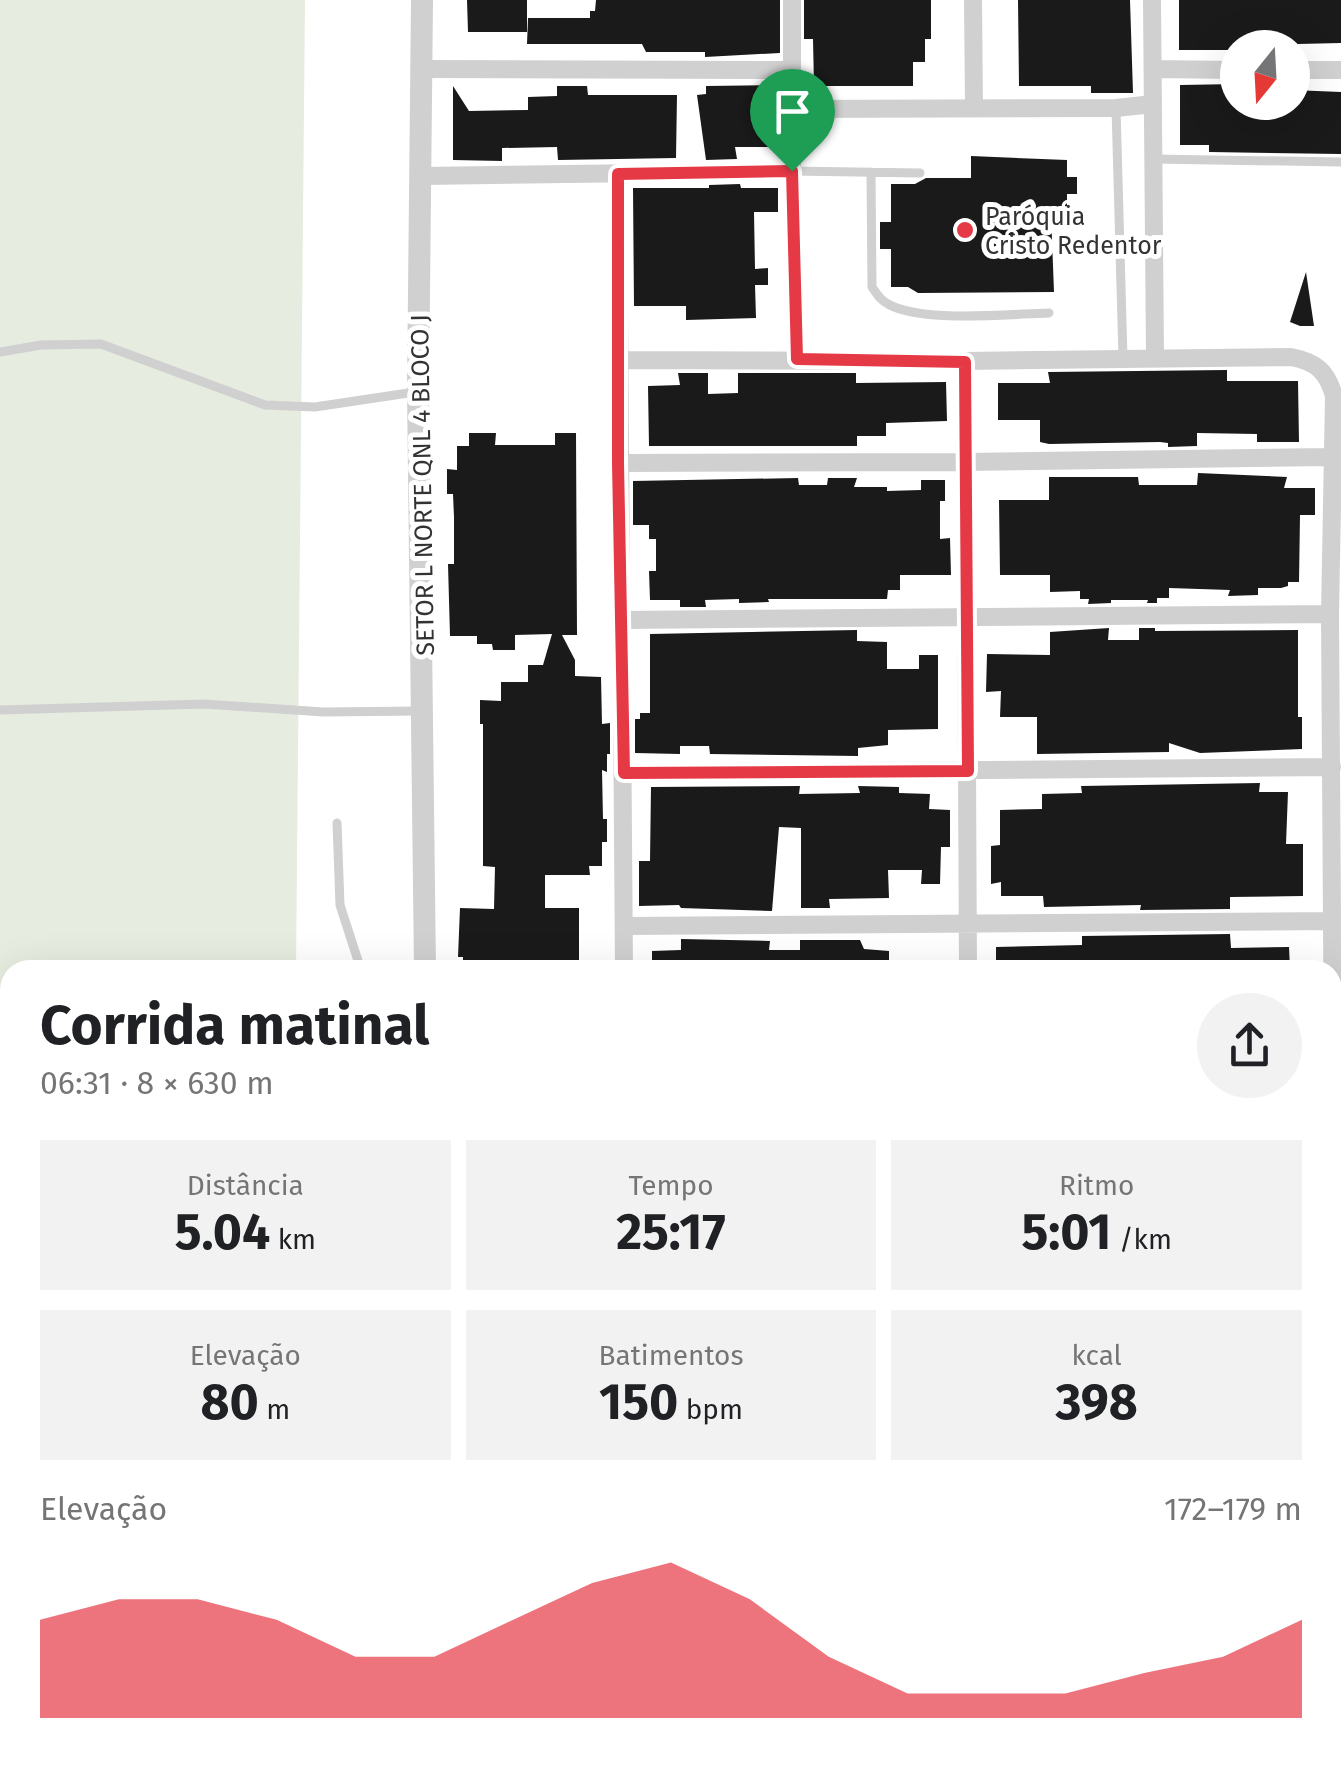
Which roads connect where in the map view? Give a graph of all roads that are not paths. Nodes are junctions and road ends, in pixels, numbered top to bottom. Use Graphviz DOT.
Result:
graph roads {
  1 [pos="422,0"];
  2 [pos="792,0"];
  3 [pos="973,0"];
  4 [pos="1152,0"];
  5 [pos="423,69"];
  6 [pos="1153,69"];
  7 [pos="791,70"];
  8 [pos="1220,70"];
  9 [pos="1310,70"];
  10 [pos="1341,70"];
  11 [pos="1152,104"];
  12 [pos="974,108"];
  13 [pos="1116,108"];
  14 [pos="791,109"];
  15 [pos="1153,159"];
  16 [pos="1341,162"];
  17 [pos="792,171"];
  18 [pos="871,172"];
  19 [pos="920,173"];
  20 [pos="618,174"];
  21 [pos="422,176"];
  22 [pos="1049,313"];
  23 [pos="0,352"];
  24 [pos="1155,357"];
  25 [pos="1124,358"];
  26 [pos="797,359"];
  27 [pos="618,360"];
  28 [pos="965,362"];
  29 [pos="1335,390"];
  30 [pos="418,391"];
  31 [pos="1331,456"];
  32 [pos="966,462"];
  33 [pos="618,463"];
  34 [pos="1330,614"];
  35 [pos="967,616"];
  36 [pos="621,620"];
  37 [pos="0,710"];
  38 [pos="422,710"];
  39 [pos="1332,767"];
  40 [pos="968,771"];
  41 [pos="624,773"];
  42 [pos="337,823"];
  43 [pos="1333,921"];
  44 [pos="967,924"];
  45 [pos="624,926"];
  46 [pos="357,960"];
  47 [pos="425,960"];
  48 [pos="624,960"];
  49 [pos="968,960"];
  50 [pos="1333,960"];
  1 -- 5 [label="street, SETOR L NORTE QNL 4 BLOCO J"];
  2 -- 7 [label="street"];
  3 -- 12 [label="street"];
  4 -- 6 [label="street"];
  5 -- 7 [label="street"];
  5 -- 21 [label="street, SETOR L NORTE QNL 4 BLOCO J"];
  6 -- 8 [label="street"];
  6 -- 11 [label="street"];
  7 -- 14 [label="street"];
  9 -- 10 [label="street"];
  11 -- 13 [label="street"];
  11 -- 15 [label="street"];
  12 -- 13 [label="street"];
  12 -- 14 [label="street"];
  13 -- 25 [label="lane"];
  14 -- 17 [label="street"];
  15 -- 16 [label="lane"];
  15 -- 24 [label="street"];
  17 -- 18 [label="lane"];
  17 -- 20 [label="street"];
  17 -- 26 [label="street"];
  18 -- 19 [label="lane"];
  18 -- 22 [label="lane"];
  20 -- 21 [label="street"];
  20 -- 27 [label="street"];
  21 -- 30 [label="street, SETOR L NORTE QNL 4 BLOCO J"];
  23 -- 30 [label="lane"];
  24 -- 25 [label="street"];
  24 -- 29 [label="street"];
  25 -- 28 [label="street"];
  26 -- 27 [label="street"];
  26 -- 28 [label="street"];
  27 -- 33 [label="street"];
  28 -- 32 [label="street"];
  29 -- 31 [label="street"];
  30 -- 38 [label="street, SETOR L NORTE QNL 4 BLOCO J"];
  31 -- 32 [label="street"];
  31 -- 34 [label="street"];
  32 -- 33 [label="street"];
  32 -- 35 [label="street"];
  33 -- 36 [label="street"];
  34 -- 35 [label="street"];
  34 -- 39 [label="street"];
  35 -- 36 [label="street"];
  35 -- 40 [label="street"];
  36 -- 41 [label="street"];
  37 -- 38 [label="lane"];
  38 -- 47 [label="street, SETOR L NORTE QNL 4 BLOCO J"];
  39 -- 40 [label="street"];
  39 -- 43 [label="street"];
  40 -- 41 [label="street"];
  40 -- 44 [label="street"];
  41 -- 45 [label="street"];
  42 -- 46 [label="lane"];
  43 -- 44 [label="street"];
  43 -- 50 [label="street"];
  44 -- 45 [label="street"];
  44 -- 49 [label="street"];
  45 -- 48 [label="street"];
}
